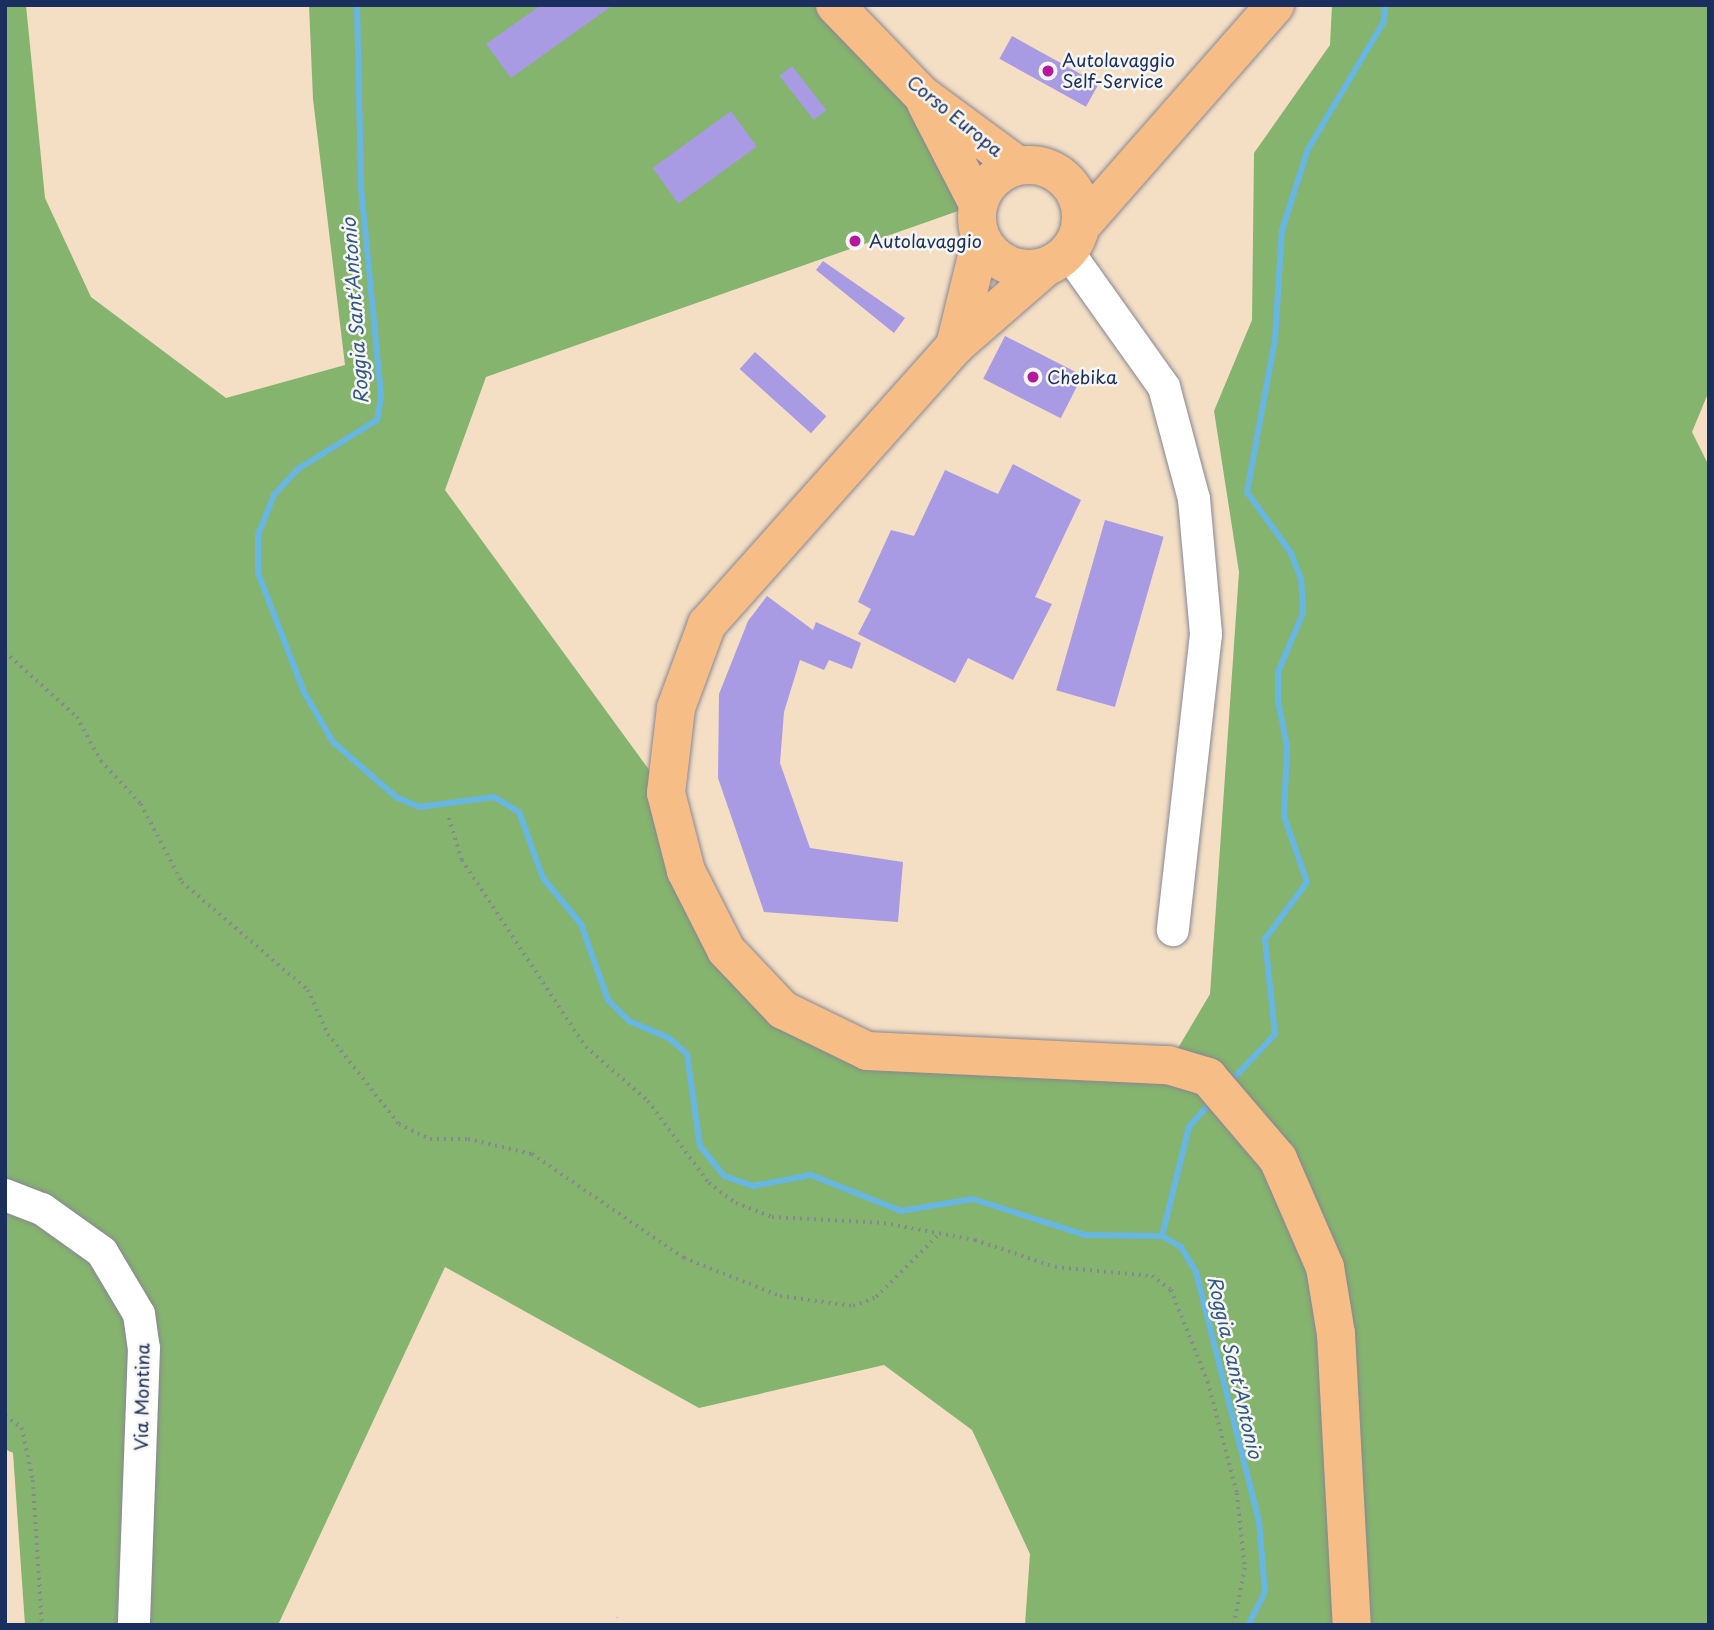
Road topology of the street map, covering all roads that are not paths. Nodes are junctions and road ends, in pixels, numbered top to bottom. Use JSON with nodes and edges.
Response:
{"nodes":[{"id":1,"x":835,"y":5,"type":"edge"},
{"id":2,"x":1275,"y":5,"type":"edge"},
{"id":3,"x":922,"y":94,"type":"junction"},
{"id":4,"x":1141,"y":153,"type":"junction"},
{"id":5,"x":1017,"y":165,"type":"junction"},
{"id":6,"x":1059,"y":173,"type":"junction"},
{"id":7,"x":979,"y":222,"type":"junction"},
{"id":8,"x":1065,"y":248,"type":"junction"},
{"id":9,"x":955,"y":346,"type":"junction"},
{"id":10,"x":1173,"y":930,"type":"dead end"},
{"id":11,"x":5,"y":1195,"type":"edge"},
{"id":12,"x":134,"y":1625,"type":"edge"},
{"id":13,"x":1352,"y":1625,"type":"edge"}],
"edges":[{"from":1,"to":3,"type":"main road","name":"Corso Europa"},
{"from":2,"to":4,"type":"main road"},
{"from":3,"to":5,"type":"main road","name":"Corso Europa"},
{"from":3,"to":7,"type":"main road"},
{"from":4,"to":6,"type":"main road"},
{"from":4,"to":8,"type":"main road"},
{"from":5,"to":6,"type":"main road"},
{"from":5,"to":7,"type":"main road"},
{"from":6,"to":8,"type":"main road"},
{"from":7,"to":8,"type":"main road"},
{"from":7,"to":9,"type":"main road"},
{"from":8,"to":9,"type":"main road"},
{"from":8,"to":10,"type":"street"},
{"from":9,"to":13,"type":"main road"},
{"from":11,"to":12,"type":"street","name":"Via Montina"}]}
